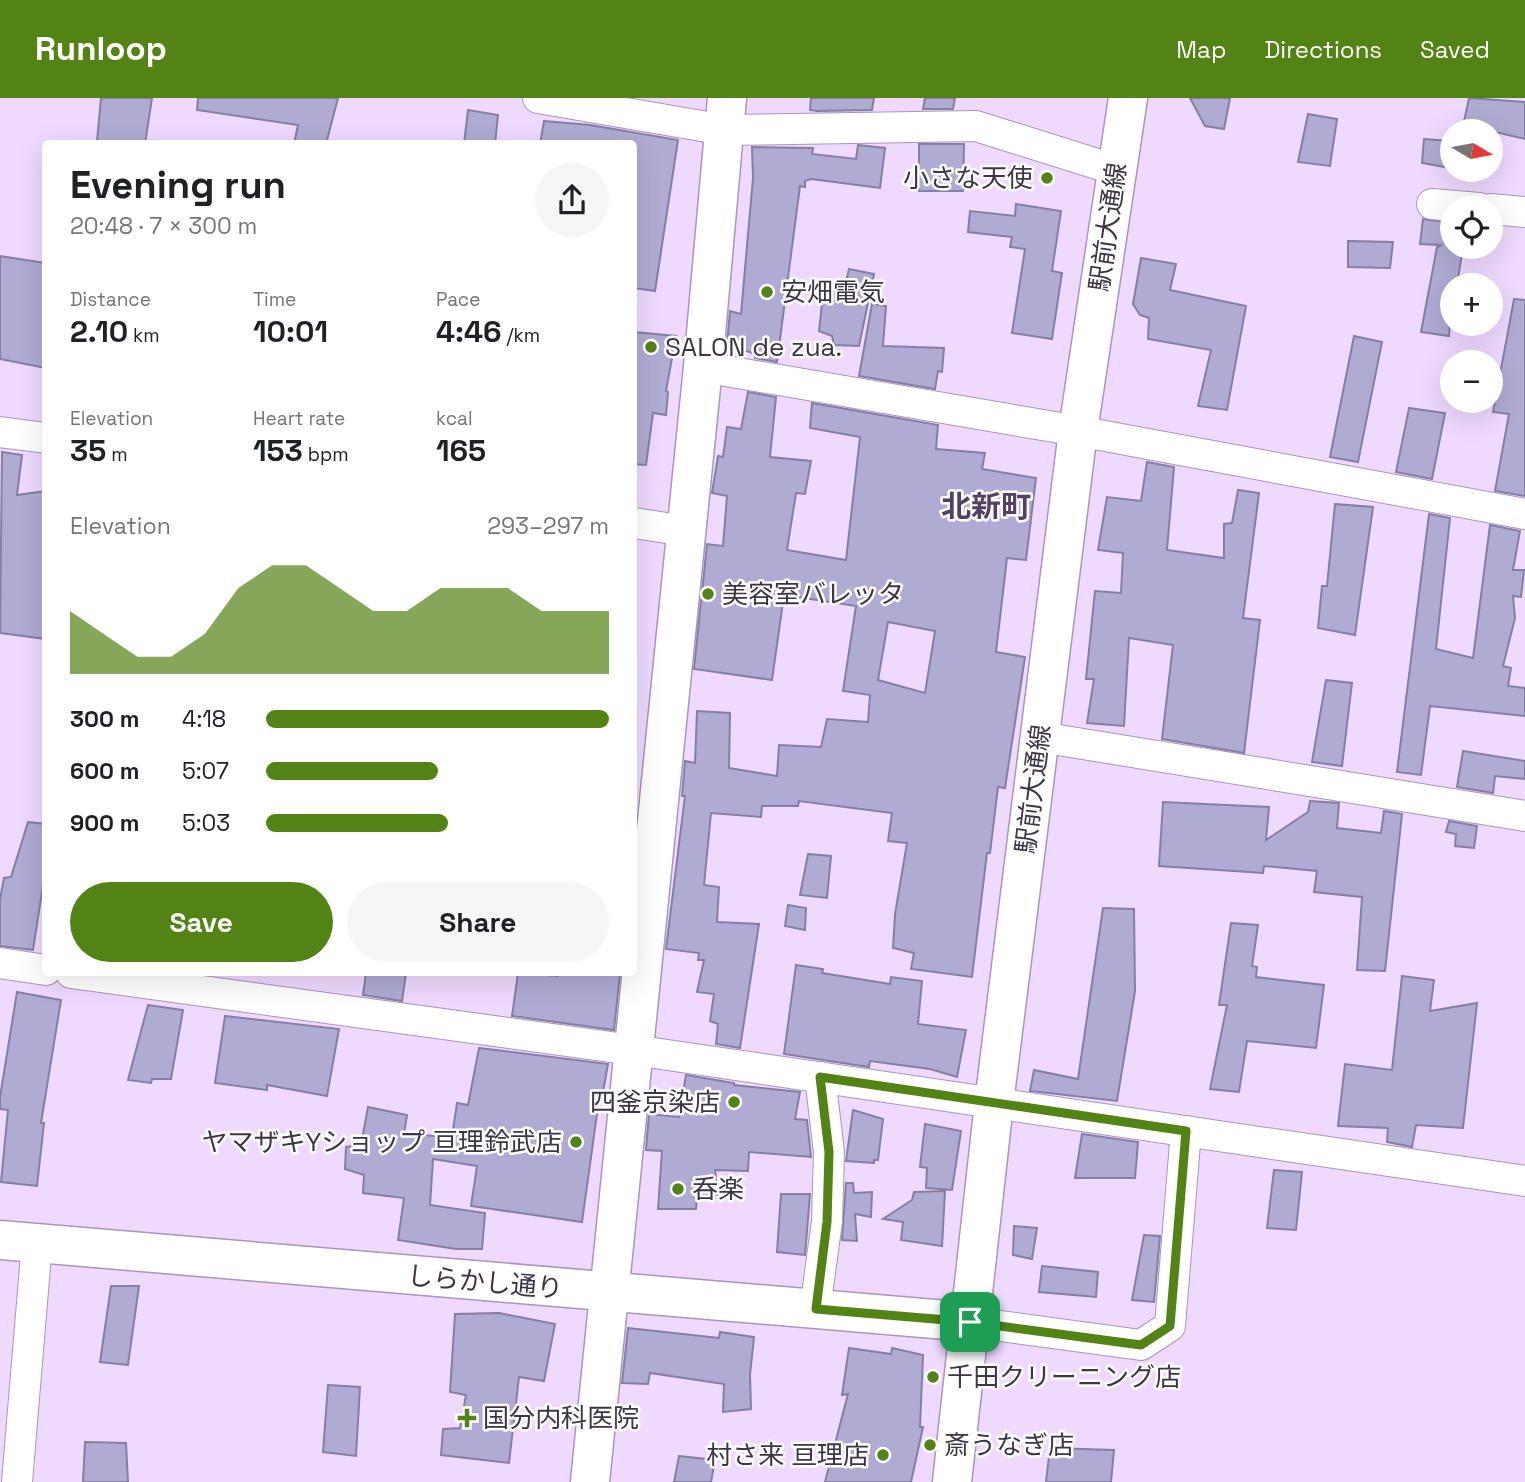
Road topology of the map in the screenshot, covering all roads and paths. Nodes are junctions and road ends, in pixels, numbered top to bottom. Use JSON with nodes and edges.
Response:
{"nodes":[{"id":1,"x":538,"y":98,"type":"edge"},
{"id":2,"x":1128,"y":98,"type":"edge"},
{"id":3,"x":726,"y":114,"type":"edge"},
{"id":4,"x":1116,"y":170,"type":"junction"},
{"id":5,"x":1432,"y":204,"type":"dead end"},
{"id":6,"x":1440,"y":205,"type":"edge"},
{"id":7,"x":1503,"y":210,"type":"edge"},
{"id":8,"x":1525,"y":212,"type":"edge"},
{"id":9,"x":704,"y":367,"type":"junction"},
{"id":10,"x":1078,"y":431,"type":"junction"},
{"id":11,"x":0,"y":432,"type":"edge"},
{"id":12,"x":42,"y":437,"type":"edge"},
{"id":13,"x":1525,"y":514,"type":"edge"},
{"id":14,"x":637,"y":523,"type":"edge"},
{"id":15,"x":686,"y":531,"type":"junction"},
{"id":16,"x":1040,"y":737,"type":"junction"},
{"id":17,"x":1525,"y":816,"type":"edge"},
{"id":18,"x":0,"y":963,"type":"edge"},
{"id":19,"x":42,"y":969,"type":"edge"},
{"id":20,"x":93,"y":976,"type":"edge"},
{"id":21,"x":634,"y":1050,"type":"junction"},
{"id":22,"x":820,"y":1077,"type":"junction"},
{"id":23,"x":994,"y":1103,"type":"junction"},
{"id":24,"x":1186,"y":1131,"type":"junction"},
{"id":25,"x":1525,"y":1181,"type":"edge"},
{"id":26,"x":18,"y":1241,"type":"edge"},
{"id":27,"x":609,"y":1293,"type":"junction"},
{"id":28,"x":816,"y":1309,"type":"junction"},
{"id":29,"x":970,"y":1322,"type":"junction"},
{"id":30,"x":11,"y":1416,"type":"edge"},
{"id":31,"x":17,"y":1482,"type":"edge"},
{"id":32,"x":590,"y":1482,"type":"edge"},
{"id":33,"x":952,"y":1482,"type":"edge"}],
"edges":[{"from":1,"to":3,"type":"street"},
{"from":2,"to":4,"type":"street","name":"駅前大通線"},
{"from":3,"to":4,"type":"street"},
{"from":3,"to":9,"type":"street"},
{"from":4,"to":10,"type":"street","name":"駅前大通線"},
{"from":5,"to":6,"type":"street"},
{"from":7,"to":8,"type":"street"},
{"from":9,"to":10,"type":"street"},
{"from":9,"to":15,"type":"street"},
{"from":10,"to":13,"type":"street"},
{"from":10,"to":16,"type":"street","name":"駅前大通線"},
{"from":11,"to":12,"type":"street"},
{"from":14,"to":15,"type":"street"},
{"from":15,"to":21,"type":"street"},
{"from":16,"to":17,"type":"street"},
{"from":16,"to":23,"type":"street","name":"駅前大通線"},
{"from":18,"to":19,"type":"street"},
{"from":20,"to":21,"type":"street"},
{"from":21,"to":22,"type":"street"},
{"from":21,"to":27,"type":"street"},
{"from":22,"to":23,"type":"street"},
{"from":22,"to":28,"type":"street"},
{"from":23,"to":24,"type":"street"},
{"from":23,"to":29,"type":"street","name":"駅前大通線"},
{"from":24,"to":25,"type":"street"},
{"from":24,"to":29,"type":"street"},
{"from":26,"to":27,"type":"street","name":"しらかし通り"},
{"from":26,"to":30,"type":"street"},
{"from":27,"to":28,"type":"street","name":"しらかし通り"},
{"from":27,"to":32,"type":"street"},
{"from":28,"to":29,"type":"street","name":"しらかし通り"},
{"from":29,"to":33,"type":"street","name":"駅前大通線"},
{"from":30,"to":31,"type":"street"}]}
